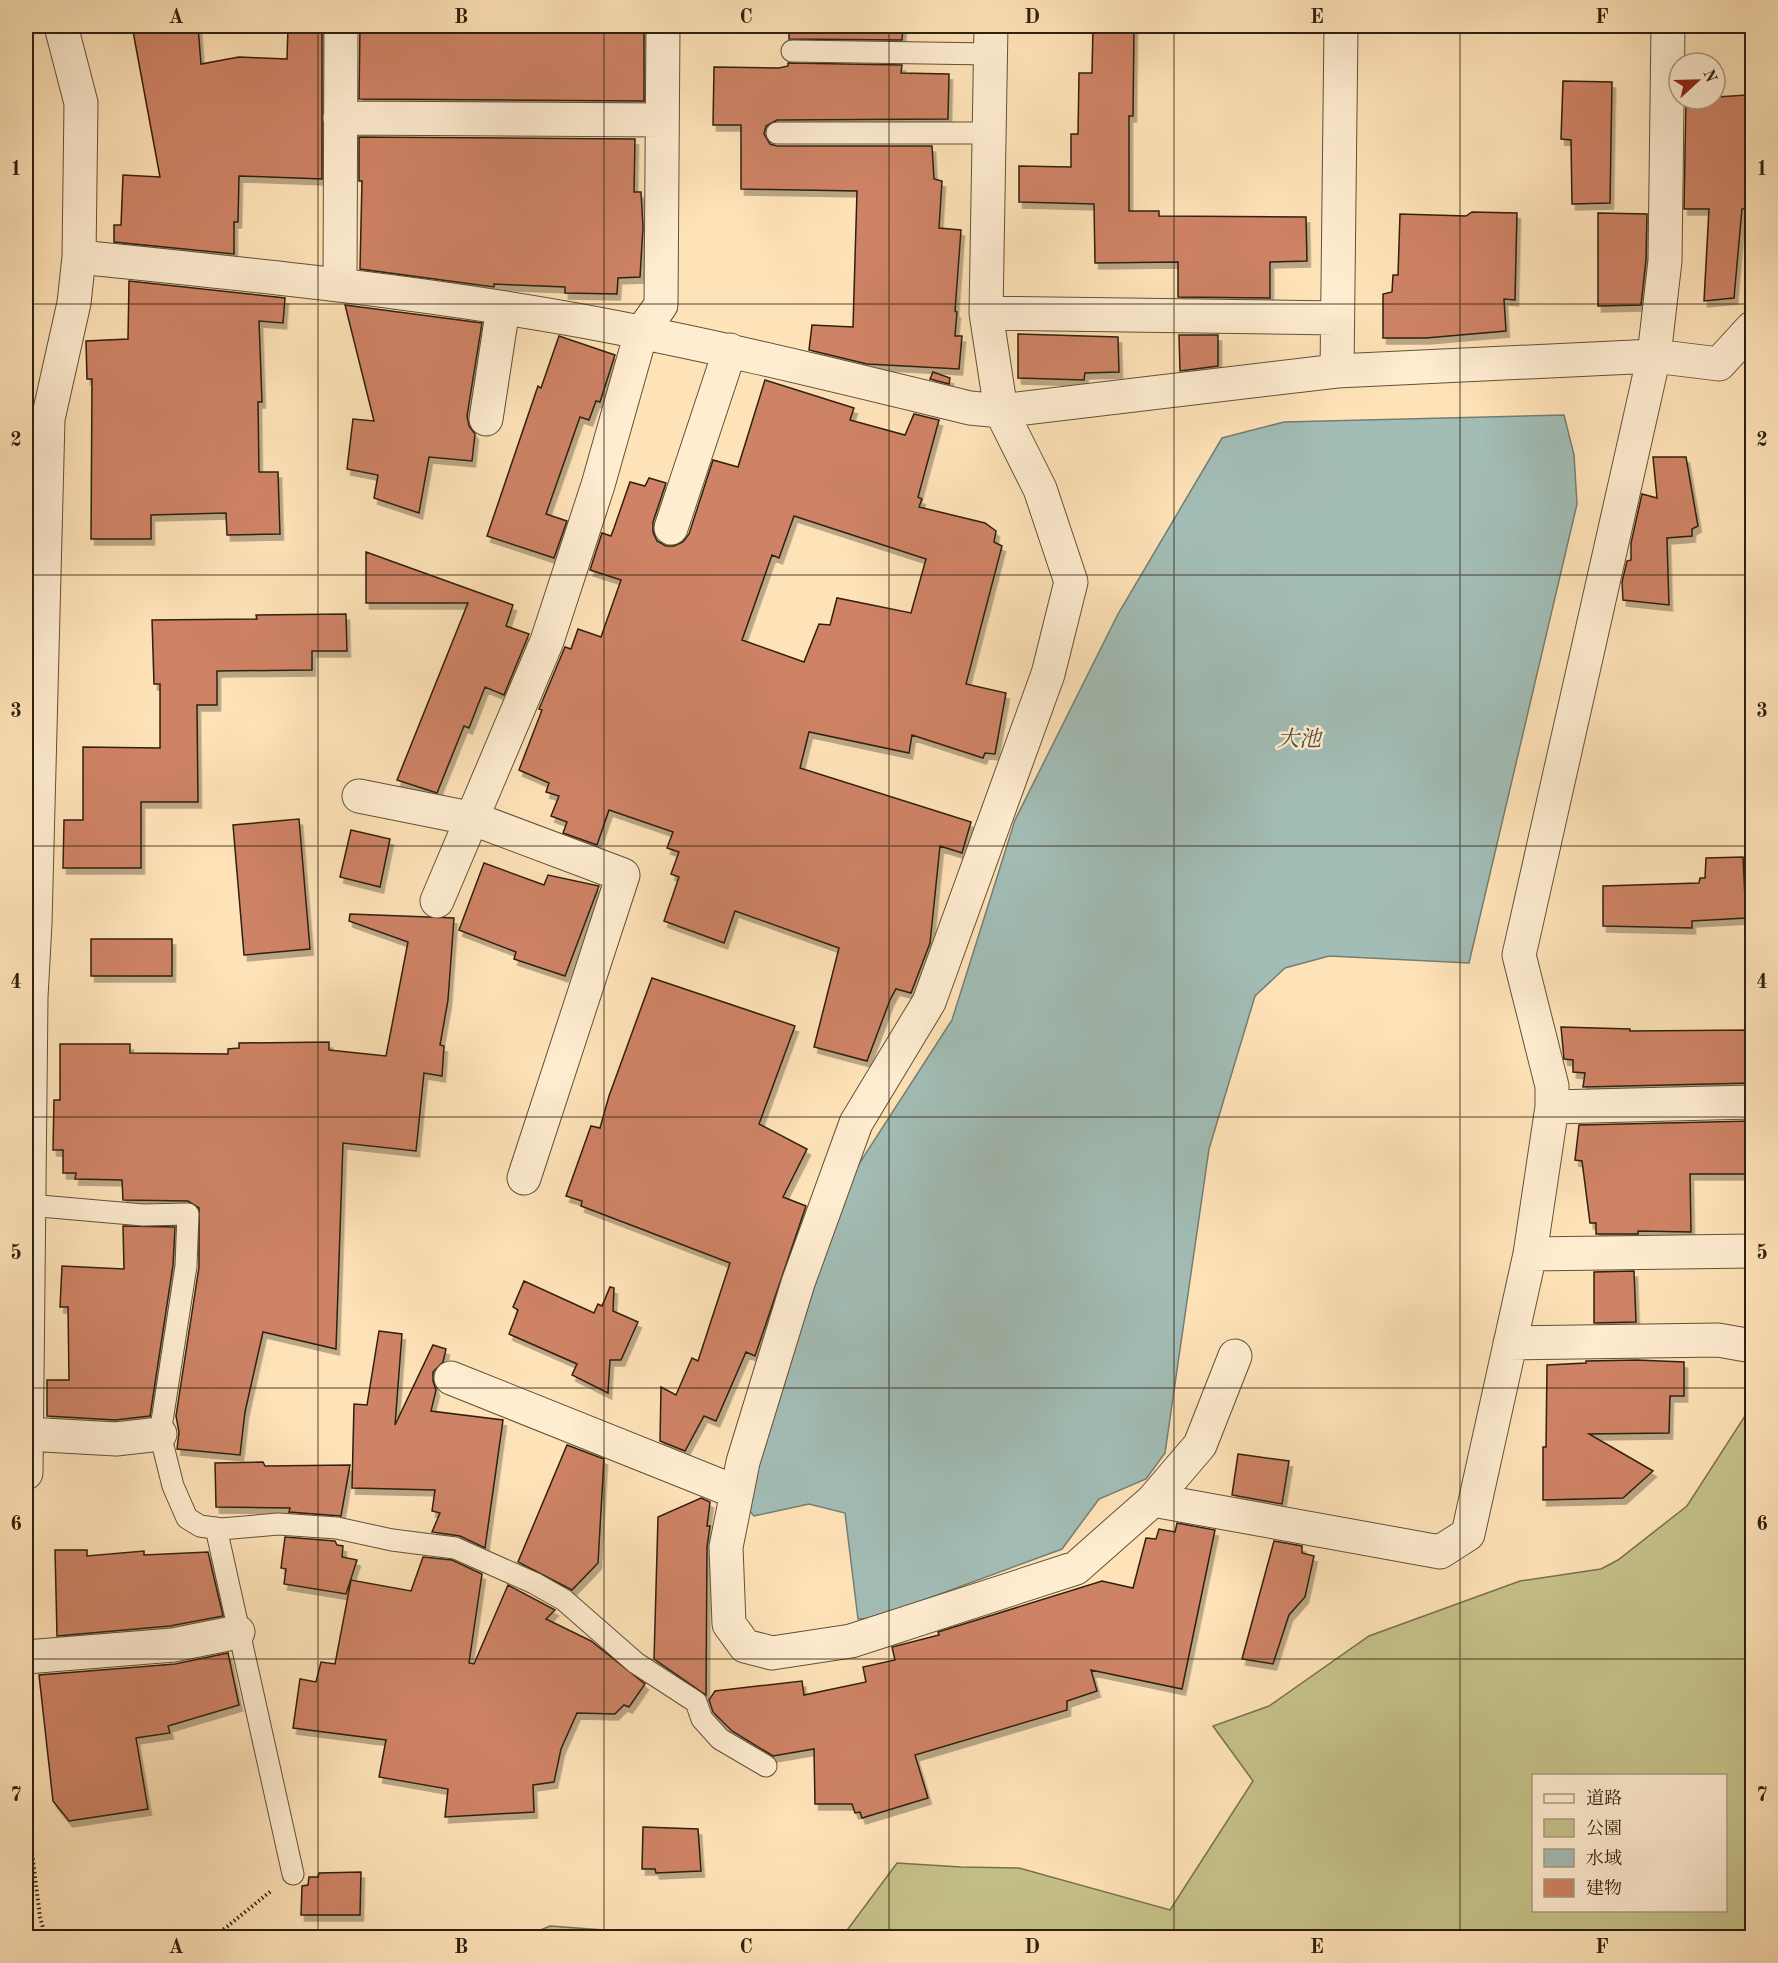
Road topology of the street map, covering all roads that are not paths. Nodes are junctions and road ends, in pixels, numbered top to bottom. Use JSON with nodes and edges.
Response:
{"nodes":[{"id":1,"x":61,"y":26,"type":"edge"},
{"id":2,"x":341,"y":26,"type":"edge"},
{"id":3,"x":663,"y":26,"type":"edge"},
{"id":4,"x":1341,"y":26,"type":"edge"},
{"id":5,"x":1668,"y":26,"type":"edge"},
{"id":6,"x":991,"y":40,"type":"edge"},
{"id":7,"x":792,"y":51,"type":"dead end"},
{"id":8,"x":340,"y":118,"type":"junction"},
{"id":9,"x":662,"y":120,"type":"junction"},
{"id":10,"x":777,"y":133,"type":"dead end"},
{"id":11,"x":989,"y":133,"type":"junction"},
{"id":12,"x":80,"y":257,"type":"junction"},
{"id":13,"x":340,"y":283,"type":"junction"},
{"id":14,"x":503,"y":308,"type":"junction"},
{"id":15,"x":986,"y":313,"type":"junction"},
{"id":16,"x":1336,"y":318,"type":"junction"},
{"id":17,"x":1752,"y":328,"type":"edge"},
{"id":18,"x":641,"y":333,"type":"junction"},
{"id":19,"x":730,"y":350,"type":"junction"},
{"id":20,"x":1654,"y":356,"type":"junction"},
{"id":21,"x":1337,"y":371,"type":"junction"},
{"id":22,"x":1001,"y":411,"type":"junction"},
{"id":23,"x":486,"y":419,"type":"dead end"},
{"id":24,"x":37,"y":421,"type":"edge"},
{"id":25,"x":671,"y":528,"type":"dead end"},
{"id":26,"x":359,"y":796,"type":"dead end"},
{"id":27,"x":474,"y":819,"type":"junction"},
{"id":28,"x":437,"y":901,"type":"dead end"},
{"id":29,"x":28,"y":997,"type":"edge"},
{"id":30,"x":1752,"y":1102,"type":"edge"},
{"id":31,"x":1552,"y":1107,"type":"junction"},
{"id":32,"x":524,"y":1178,"type":"dead end"},
{"id":33,"x":28,"y":1204,"type":"junction"},
{"id":34,"x":1752,"y":1251,"type":"edge"},
{"id":35,"x":1530,"y":1254,"type":"junction"},
{"id":36,"x":1510,"y":1343,"type":"junction"},
{"id":37,"x":1752,"y":1346,"type":"edge"},
{"id":38,"x":1235,"y":1356,"type":"dead end"},
{"id":39,"x":451,"y":1378,"type":"dead end"},
{"id":40,"x":26,"y":1434,"type":"edge"},
{"id":41,"x":160,"y":1434,"type":"junction"},
{"id":42,"x":26,"y":1473,"type":"edge"},
{"id":43,"x":736,"y":1492,"type":"junction"},
{"id":44,"x":1153,"y":1500,"type":"junction"},
{"id":45,"x":216,"y":1528,"type":"junction"},
{"id":46,"x":238,"y":1632,"type":"junction"},
{"id":47,"x":26,"y":1657,"type":"edge"},
{"id":48,"x":766,"y":1766,"type":"dead end"},
{"id":49,"x":293,"y":1874,"type":"road end"}],
"edges":[{"from":1,"to":12,"type":"street"},
{"from":2,"to":8,"type":"street"},
{"from":3,"to":9,"type":"street"},
{"from":4,"to":16,"type":"street"},
{"from":5,"to":20,"type":"street"},
{"from":6,"to":7,"type":"lane"},
{"from":6,"to":11,"type":"street"},
{"from":8,"to":9,"type":"street"},
{"from":8,"to":13,"type":"street"},
{"from":9,"to":18,"type":"street"},
{"from":10,"to":11,"type":"lane"},
{"from":11,"to":15,"type":"street"},
{"from":12,"to":13,"type":"street"},
{"from":12,"to":24,"type":"street"},
{"from":13,"to":14,"type":"street"},
{"from":14,"to":18,"type":"street"},
{"from":14,"to":23,"type":"street"},
{"from":15,"to":16,"type":"street"},
{"from":15,"to":22,"type":"street"},
{"from":16,"to":21,"type":"street"},
{"from":17,"to":20,"type":"street"},
{"from":18,"to":19,"type":"street"},
{"from":18,"to":27,"type":"street"},
{"from":19,"to":22,"type":"street"},
{"from":19,"to":25,"type":"street"},
{"from":20,"to":21,"type":"street"},
{"from":20,"to":31,"type":"street"},
{"from":21,"to":22,"type":"street"},
{"from":22,"to":43,"type":"street"},
{"from":24,"to":29,"type":"street"},
{"from":26,"to":27,"type":"street"},
{"from":27,"to":28,"type":"street"},
{"from":27,"to":32,"type":"street"},
{"from":29,"to":33,"type":"street"},
{"from":30,"to":31,"type":"street"},
{"from":31,"to":35,"type":"street"},
{"from":33,"to":40,"type":"street"},
{"from":33,"to":41,"type":"lane"},
{"from":34,"to":35,"type":"street"},
{"from":35,"to":36,"type":"street"},
{"from":36,"to":37,"type":"street"},
{"from":36,"to":44,"type":"street"},
{"from":38,"to":44,"type":"street"},
{"from":39,"to":43,"type":"street"},
{"from":40,"to":41,"type":"street"},
{"from":40,"to":42,"type":"street"},
{"from":41,"to":45,"type":"lane"},
{"from":43,"to":44,"type":"street"},
{"from":45,"to":46,"type":"lane"},
{"from":45,"to":48,"type":"lane"},
{"from":46,"to":47,"type":"street"},
{"from":46,"to":49,"type":"lane"}]}
